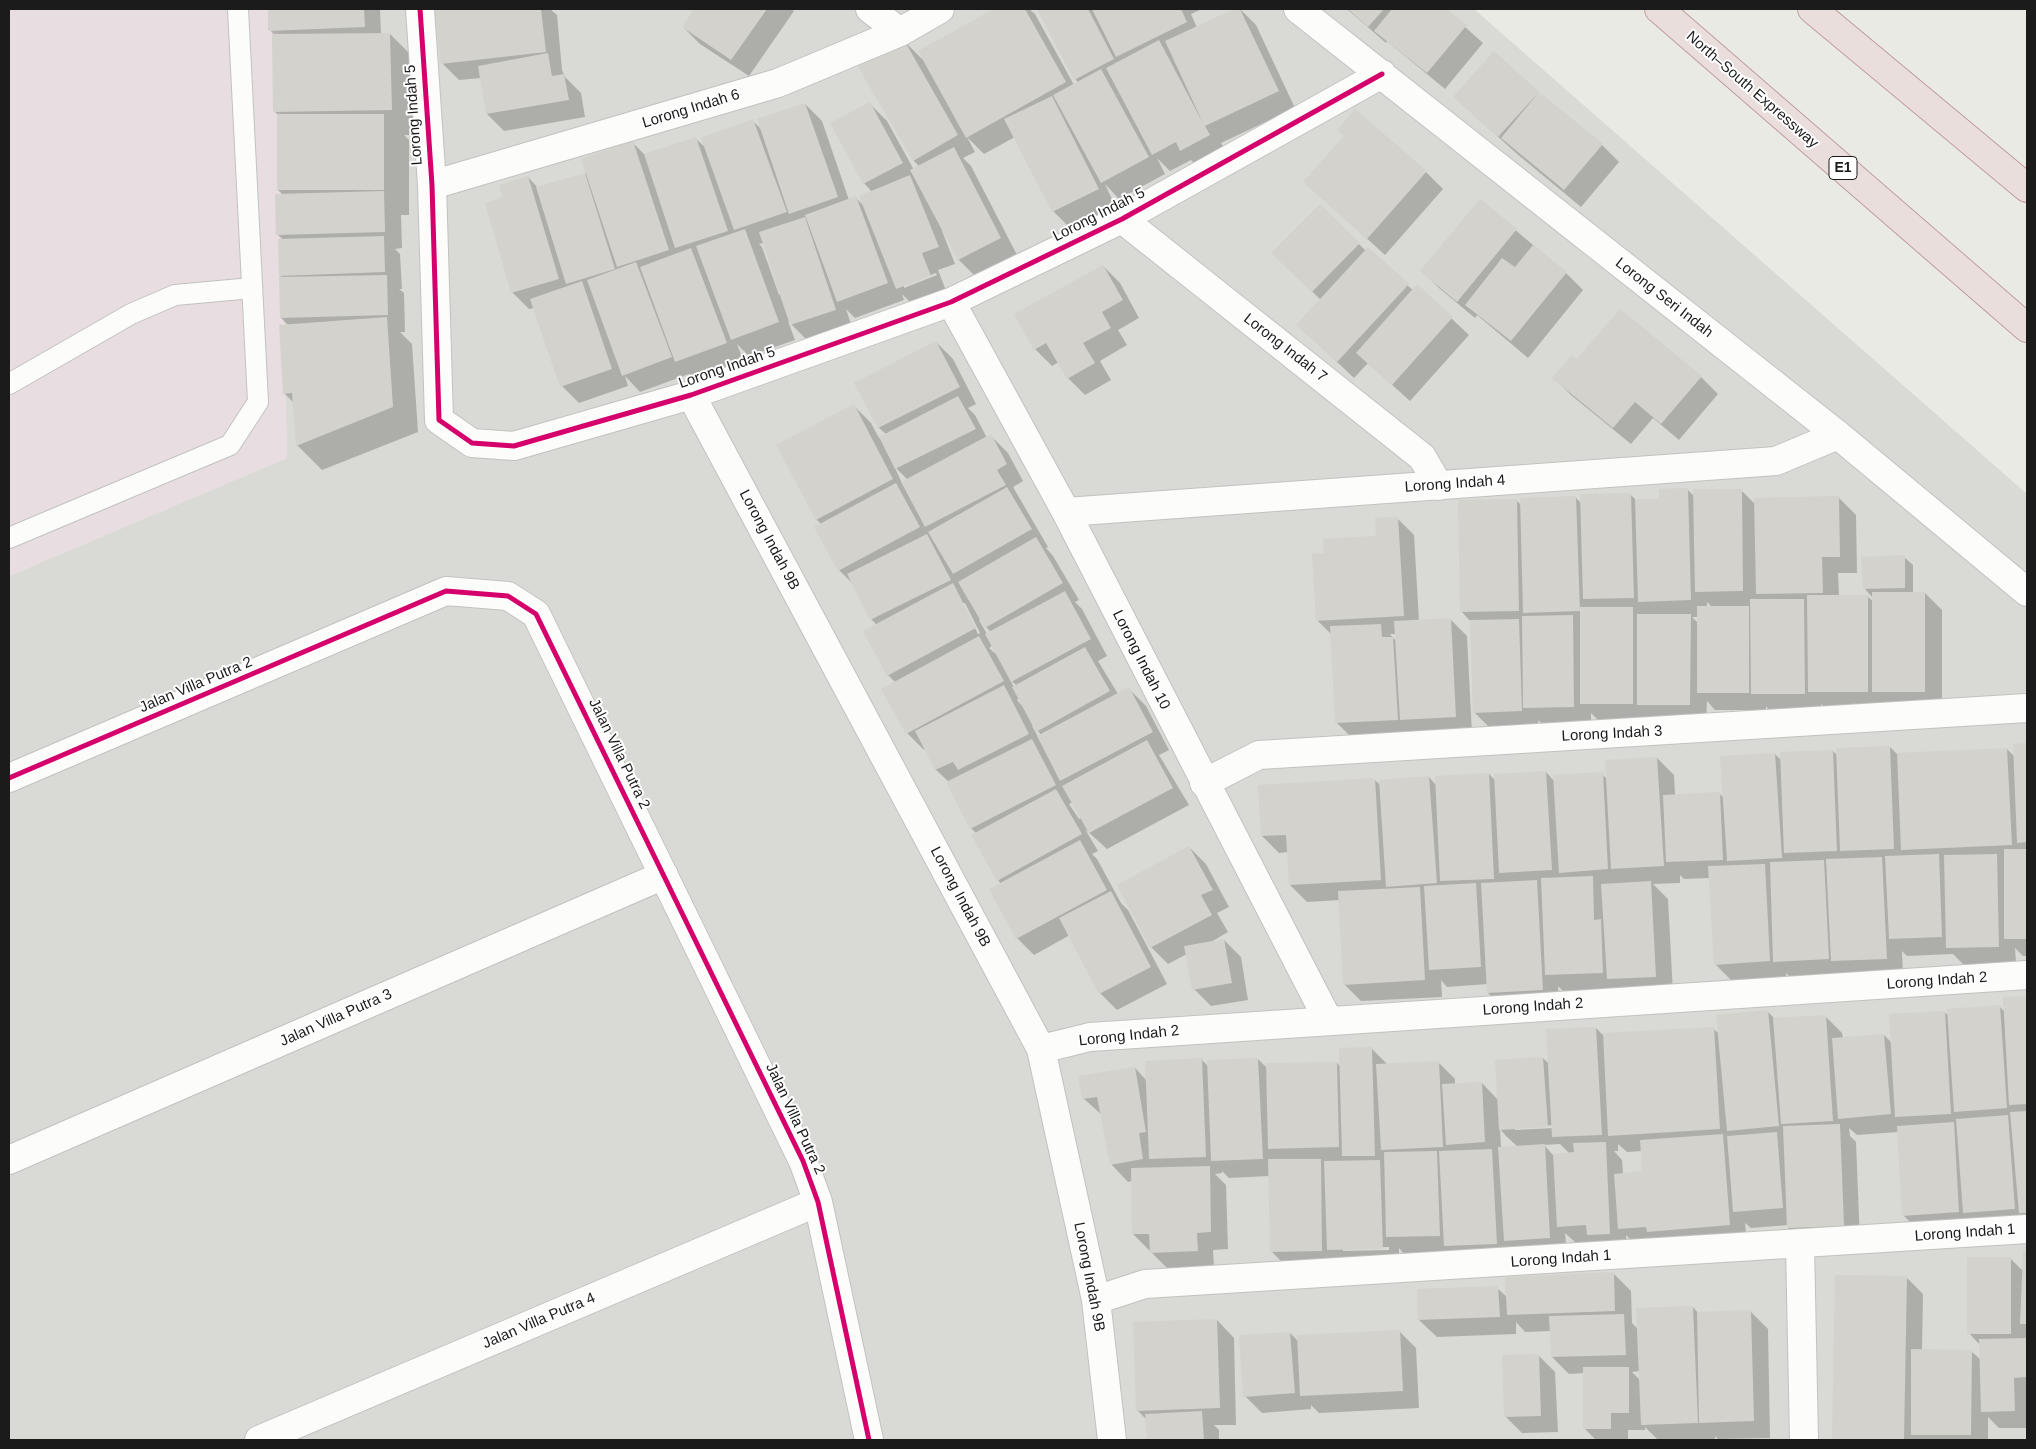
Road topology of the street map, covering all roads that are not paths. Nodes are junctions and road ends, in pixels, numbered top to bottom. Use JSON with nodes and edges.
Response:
{"nodes":[{"id":1,"x":238,"y":9,"type":"edge"},
{"id":2,"x":420,"y":9,"type":"edge"},
{"id":3,"x":870,"y":9,"type":"edge"},
{"id":4,"x":940,"y":9,"type":"edge"},
{"id":5,"x":1298,"y":9,"type":"edge"},
{"id":6,"x":1659,"y":9,"type":"edge"},
{"id":7,"x":1812,"y":9,"type":"edge"},
{"id":8,"x":900,"y":32,"type":"junction"},
{"id":9,"x":1382,"y":74,"type":"junction"},
{"id":10,"x":432,"y":185,"type":"junction"},
{"id":11,"x":2027,"y":188,"type":"edge"},
{"id":12,"x":1122,"y":219,"type":"junction"},
{"id":13,"x":252,"y":288,"type":"junction"},
{"id":14,"x":951,"y":302,"type":"junction"},
{"id":15,"x":2027,"y":328,"type":"edge"},
{"id":16,"x":9,"y":384,"type":"edge"},
{"id":17,"x":691,"y":395,"type":"junction"},
{"id":18,"x":1838,"y":435,"type":"junction"},
{"id":19,"x":1439,"y":486,"type":"junction"},
{"id":20,"x":1066,"y":512,"type":"junction"},
{"id":21,"x":9,"y":538,"type":"edge"},
{"id":22,"x":2027,"y":592,"type":"edge"},
{"id":23,"x":2027,"y":708,"type":"edge"},
{"id":24,"x":9,"y":778,"type":"edge"},
{"id":25,"x":1204,"y":783,"type":"junction"},
{"id":26,"x":664,"y":875,"type":"junction"},
{"id":27,"x":2027,"y":975,"type":"edge"},
{"id":28,"x":1328,"y":1020,"type":"junction"},
{"id":29,"x":1041,"y":1049,"type":"junction"},
{"id":30,"x":9,"y":1160,"type":"edge"},
{"id":31,"x":818,"y":1202,"type":"junction"},
{"id":32,"x":2027,"y":1230,"type":"edge"},
{"id":33,"x":1800,"y":1244,"type":"junction"},
{"id":34,"x":1096,"y":1300,"type":"junction"},
{"id":35,"x":259,"y":1440,"type":"edge"},
{"id":36,"x":869,"y":1440,"type":"edge"},
{"id":37,"x":1112,"y":1440,"type":"edge"},
{"id":38,"x":1804,"y":1440,"type":"edge"}],
"edges":[{"from":1,"to":13,"type":"lane"},
{"from":2,"to":10,"type":"street","name":"Lorong Indah 5"},
{"from":3,"to":8,"type":"street"},
{"from":4,"to":8,"type":"street","name":"Lorong Indah 6"},
{"from":5,"to":9,"type":"street","name":"Lorong Seri Indah"},
{"from":6,"to":15,"type":"highway","name":"North–South Expressway","number":"E1"},
{"from":7,"to":11,"type":"highway"},
{"from":8,"to":10,"type":"street","name":"Lorong Indah 6"},
{"from":9,"to":12,"type":"street","name":"Lorong Indah 5"},
{"from":9,"to":18,"type":"street","name":"Lorong Seri Indah"},
{"from":10,"to":17,"type":"street","name":"Lorong Indah 5"},
{"from":12,"to":14,"type":"street","name":"Lorong Indah 5"},
{"from":12,"to":19,"type":"street","name":"Lorong Indah 7"},
{"from":13,"to":16,"type":"lane"},
{"from":13,"to":21,"type":"lane"},
{"from":14,"to":17,"type":"street","name":"Lorong Indah 5"},
{"from":14,"to":20,"type":"street","name":"Lorong Indah 10"},
{"from":17,"to":29,"type":"street","name":"Lorong Indah 9B"},
{"from":18,"to":19,"type":"street","name":"Lorong Indah 4"},
{"from":18,"to":22,"type":"street","name":"Lorong Seri Indah"},
{"from":19,"to":20,"type":"street","name":"Lorong Indah 4"},
{"from":20,"to":25,"type":"street","name":"Lorong Indah 10"},
{"from":23,"to":25,"type":"street","name":"Lorong Indah 3"},
{"from":24,"to":26,"type":"street","name":"Jalan Villa Putra 2"},
{"from":25,"to":28,"type":"street","name":"Lorong Indah 10"},
{"from":26,"to":30,"type":"street","name":"Jalan Villa Putra 3"},
{"from":26,"to":31,"type":"street","name":"Jalan Villa Putra 2"},
{"from":27,"to":28,"type":"street","name":"Lorong Indah 2"},
{"from":28,"to":29,"type":"street","name":"Lorong Indah 2"},
{"from":29,"to":34,"type":"street","name":"Lorong Indah 9B"},
{"from":31,"to":35,"type":"street","name":"Jalan Villa Putra 4"},
{"from":31,"to":36,"type":"street","name":"Jalan Villa Putra 2"},
{"from":32,"to":33,"type":"street","name":"Lorong Indah 1"},
{"from":33,"to":34,"type":"street","name":"Lorong Indah 1"},
{"from":33,"to":38,"type":"street"},
{"from":34,"to":37,"type":"street","name":"Lorong Indah 9B"}]}
